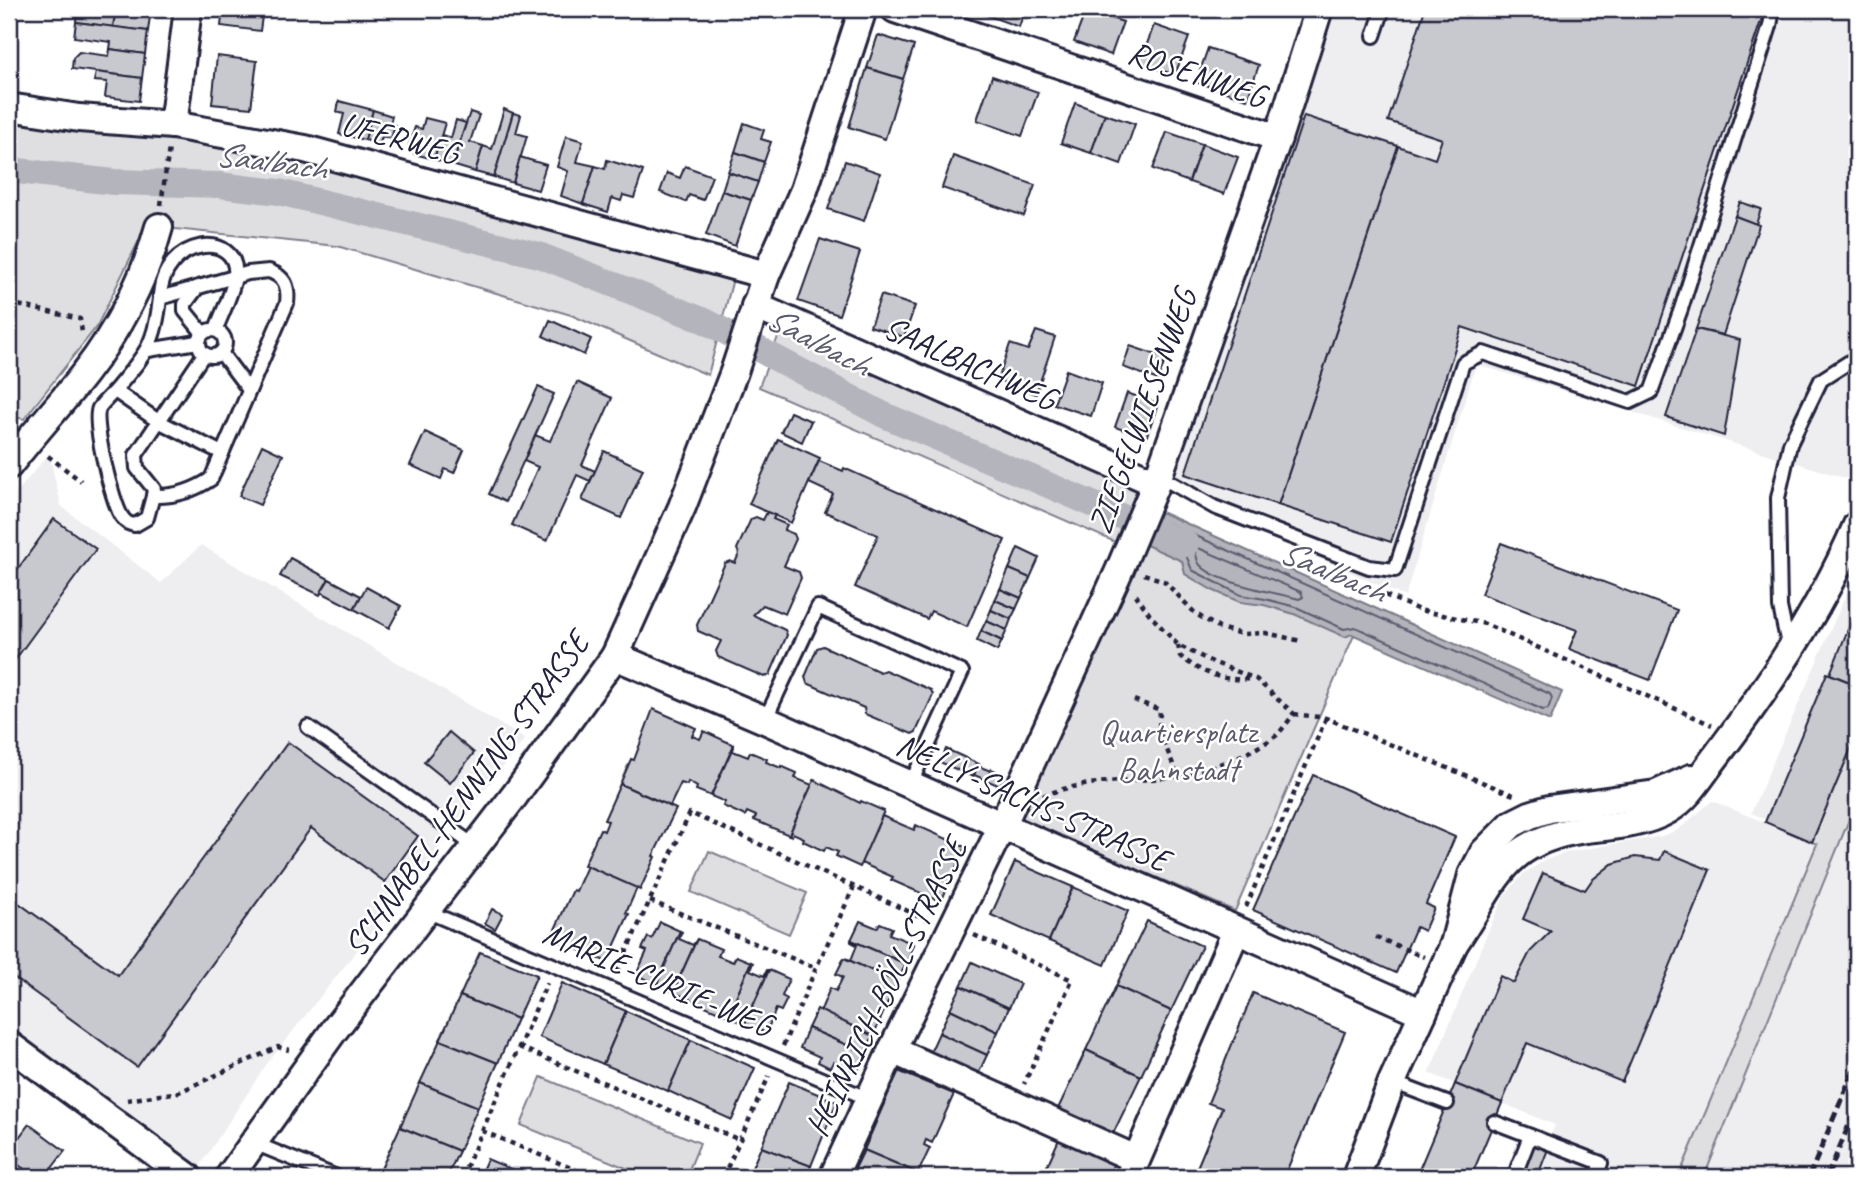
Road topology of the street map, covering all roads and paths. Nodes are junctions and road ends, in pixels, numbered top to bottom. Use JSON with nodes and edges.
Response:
{"nodes":[{"id":1,"x":10,"y":9,"type":"edge"},
{"id":2,"x":188,"y":9,"type":"edge"},
{"id":3,"x":863,"y":9,"type":"edge"},
{"id":4,"x":895,"y":9,"type":"edge"},
{"id":5,"x":1319,"y":9,"type":"edge"},
{"id":6,"x":1383,"y":9,"type":"edge"},
{"id":7,"x":1773,"y":9,"type":"edge"},
{"id":8,"x":9,"y":15,"type":"edge"},
{"id":9,"x":1374,"y":36,"type":"dead end"},
{"id":10,"x":9,"y":107,"type":"edge"},
{"id":11,"x":173,"y":125,"type":"junction"},
{"id":12,"x":1278,"y":138,"type":"junction"},
{"id":13,"x":166,"y":161,"type":"dead end"},
{"id":14,"x":162,"y":199,"type":"dead end"},
{"id":15,"x":159,"y":227,"type":"dead end"},
{"id":16,"x":766,"y":275,"type":"junction"},
{"id":17,"x":235,"y":278,"type":"junction"},
{"id":18,"x":198,"y":288,"type":"junction"},
{"id":19,"x":160,"y":298,"type":"junction"},
{"id":20,"x":9,"y":303,"type":"edge"},
{"id":21,"x":752,"y":315,"type":"junction"},
{"id":22,"x":216,"y":330,"type":"junction"},
{"id":23,"x":82,"y":332,"type":"dead end"},
{"id":24,"x":201,"y":343,"type":"junction"},
{"id":25,"x":148,"y":349,"type":"junction"},
{"id":26,"x":222,"y":354,"type":"junction"},
{"id":27,"x":1857,"y":357,"type":"edge"},
{"id":28,"x":249,"y":390,"type":"junction"},
{"id":29,"x":115,"y":391,"type":"junction"},
{"id":30,"x":158,"y":421,"type":"junction"},
{"id":31,"x":18,"y":439,"type":"edge"},
{"id":32,"x":222,"y":453,"type":"junction"},
{"id":33,"x":9,"y":465,"type":"edge"},
{"id":34,"x":81,"y":481,"type":"dead end"},
{"id":35,"x":1156,"y":483,"type":"junction"},
{"id":36,"x":153,"y":496,"type":"junction"},
{"id":37,"x":1857,"y":525,"type":"edge"},
{"id":38,"x":1124,"y":559,"type":"junction"},
{"id":39,"x":1355,"y":582,"type":"dead end"},
{"id":40,"x":1301,"y":640,"type":"dead end"},
{"id":41,"x":1178,"y":645,"type":"junction"},
{"id":42,"x":1790,"y":651,"type":"junction"},
{"id":43,"x":615,"y":656,"type":"junction"},
{"id":44,"x":1256,"y":679,"type":"junction"},
{"id":45,"x":1134,"y":700,"type":"dead end"},
{"id":46,"x":1294,"y":714,"type":"junction"},
{"id":47,"x":1326,"y":718,"type":"junction"},
{"id":48,"x":765,"y":720,"type":"junction"},
{"id":49,"x":308,"y":727,"type":"dead end"},
{"id":50,"x":1733,"y":734,"type":"junction"},
{"id":51,"x":1705,"y":771,"type":"junction"},
{"id":52,"x":1178,"y":776,"type":"junction"},
{"id":53,"x":910,"y":785,"type":"junction"},
{"id":54,"x":1549,"y":809,"type":"junction"},
{"id":55,"x":1006,"y":818,"type":"junction"},
{"id":56,"x":476,"y":847,"type":"junction"},
{"id":57,"x":854,"y":887,"type":"junction"},
{"id":58,"x":650,"y":901,"type":"junction"},
{"id":59,"x":426,"y":911,"type":"junction"},
{"id":60,"x":953,"y":928,"type":"junction"},
{"id":61,"x":1236,"y":931,"type":"junction"},
{"id":62,"x":1376,"y":937,"type":"dead end"},
{"id":63,"x":1449,"y":955,"type":"junction"},
{"id":64,"x":555,"y":965,"type":"junction"},
{"id":65,"x":816,"y":968,"type":"junction"},
{"id":66,"x":610,"y":988,"type":"junction"},
{"id":67,"x":1423,"y":1013,"type":"junction"},
{"id":68,"x":9,"y":1045,"type":"edge"},
{"id":69,"x":519,"y":1047,"type":"junction"},
{"id":70,"x":892,"y":1050,"type":"junction"},
{"id":71,"x":314,"y":1058,"type":"junction"},
{"id":72,"x":777,"y":1060,"type":"junction"},
{"id":73,"x":1392,"y":1082,"type":"junction"},
{"id":74,"x":869,"y":1099,"type":"junction"},
{"id":75,"x":1447,"y":1103,"type":"dead end"},
{"id":76,"x":1014,"y":1105,"type":"junction"},
{"id":77,"x":92,"y":1106,"type":"junction"},
{"id":78,"x":1494,"y":1122,"type":"dead end"},
{"id":79,"x":482,"y":1131,"type":"junction"},
{"id":80,"x":1530,"y":1136,"type":"junction"},
{"id":81,"x":740,"y":1140,"type":"junction"},
{"id":82,"x":254,"y":1143,"type":"junction"},
{"id":83,"x":1133,"y":1168,"type":"edge"},
{"id":84,"x":188,"y":1177,"type":"edge"},
{"id":85,"x":229,"y":1177,"type":"edge"},
{"id":86,"x":337,"y":1177,"type":"edge"},
{"id":87,"x":462,"y":1177,"type":"edge"},
{"id":88,"x":593,"y":1177,"type":"edge"},
{"id":89,"x":723,"y":1177,"type":"edge"},
{"id":90,"x":833,"y":1177,"type":"edge"},
{"id":91,"x":1356,"y":1177,"type":"edge"},
{"id":92,"x":1514,"y":1177,"type":"edge"},
{"id":93,"x":1596,"y":1177,"type":"edge"}],
"edges":[{"from":1,"to":8,"type":"path"},
{"from":2,"to":11,"type":"street"},
{"from":3,"to":16,"type":"street","name":"SCHNABEL-HENNING-STRASSE"},
{"from":4,"to":12,"type":"street","name":"ROSENWEG"},
{"from":5,"to":12,"type":"street","name":"ZIEGELWIESENWEG"},
{"from":6,"to":9,"type":"lane"},
{"from":7,"to":35,"type":"lane"},
{"from":10,"to":11,"type":"street","name":"UFERWEG"},
{"from":11,"to":16,"type":"street","name":"UFERWEG"},
{"from":12,"to":35,"type":"street","name":"ZIEGELWIESENWEG"},
{"from":13,"to":14,"type":"path"},
{"from":15,"to":31,"type":"street"},
{"from":16,"to":21,"type":"street","name":"SCHNABEL-HENNING-STRASSE"},
{"from":17,"to":18,"type":"lane"},
{"from":17,"to":19,"type":"lane"},
{"from":17,"to":22,"type":"lane"},
{"from":17,"to":28,"type":"lane"},
{"from":18,"to":19,"type":"lane"},
{"from":18,"to":24,"type":"lane"},
{"from":19,"to":25,"type":"lane"},
{"from":20,"to":23,"type":"path"},
{"from":21,"to":35,"type":"street","name":"SAALBACHWEG"},
{"from":21,"to":43,"type":"street","name":"SCHNABEL-HENNING-STRASSE"},
{"from":22,"to":24,"type":"lane"},
{"from":22,"to":26,"type":"lane"},
{"from":24,"to":25,"type":"lane"},
{"from":24,"to":26,"type":"lane"},
{"from":24,"to":30,"type":"lane"},
{"from":25,"to":29,"type":"lane"},
{"from":26,"to":28,"type":"lane"},
{"from":27,"to":42,"type":"lane"},
{"from":28,"to":32,"type":"lane"},
{"from":29,"to":30,"type":"lane"},
{"from":29,"to":36,"type":"lane"},
{"from":30,"to":32,"type":"lane"},
{"from":30,"to":36,"type":"lane"},
{"from":31,"to":33,"type":"street"},
{"from":31,"to":34,"type":"path"},
{"from":32,"to":36,"type":"lane"},
{"from":35,"to":38,"type":"street","name":"ZIEGELWIESENWEG"},
{"from":37,"to":42,"type":"street"},
{"from":38,"to":40,"type":"path"},
{"from":38,"to":41,"type":"path"},
{"from":38,"to":55,"type":"street","name":"ZIEGELWIESENWEG"},
{"from":39,"to":50,"type":"path"},
{"from":41,"to":44,"type":"path"},
{"from":41,"to":44,"type":"path"},
{"from":42,"to":50,"type":"street"},
{"from":43,"to":48,"type":"street","name":"NELLY-SACHS-STRASSE"},
{"from":43,"to":56,"type":"street","name":"SCHNABEL-HENNING-STRASSE"},
{"from":44,"to":46,"type":"path"},
{"from":45,"to":52,"type":"path"},
{"from":46,"to":47,"type":"path"},
{"from":46,"to":52,"type":"path"},
{"from":47,"to":54,"type":"path"},
{"from":47,"to":61,"type":"path"},
{"from":48,"to":53,"type":"street","name":"NELLY-SACHS-STRASSE"},
{"from":48,"to":53,"type":"lane"},
{"from":49,"to":56,"type":"lane"},
{"from":50,"to":51,"type":"street"},
{"from":51,"to":54,"type":"street"},
{"from":51,"to":63,"type":"street"},
{"from":52,"to":55,"type":"path"},
{"from":53,"to":55,"type":"street","name":"NELLY-SACHS-STRASSE"},
{"from":54,"to":63,"type":"street"},
{"from":55,"to":60,"type":"street","name":"HEINRICH-BÖLL-STRASSE"},
{"from":55,"to":61,"type":"street","name":"NELLY-SACHS-STRASSE"},
{"from":56,"to":59,"type":"street","name":"SCHNABEL-HENNING-STRASSE"},
{"from":57,"to":58,"type":"path"},
{"from":57,"to":60,"type":"path"},
{"from":57,"to":65,"type":"path"},
{"from":58,"to":65,"type":"path"},
{"from":58,"to":66,"type":"path"},
{"from":59,"to":64,"type":"lane","name":"MARIE-CURIE-WEG"},
{"from":59,"to":71,"type":"street","name":"SCHNABEL-HENNING-STRASSE"},
{"from":60,"to":70,"type":"street","name":"HEINRICH-BÖLL-STRASSE"},
{"from":60,"to":76,"type":"path"},
{"from":61,"to":67,"type":"street","name":"NELLY-SACHS-STRASSE"},
{"from":61,"to":83,"type":"street"},
{"from":62,"to":63,"type":"path"},
{"from":63,"to":67,"type":"street"},
{"from":64,"to":66,"type":"lane","name":"MARIE-CURIE-WEG"},
{"from":64,"to":69,"type":"path"},
{"from":65,"to":72,"type":"path"},
{"from":66,"to":72,"type":"lane","name":"MARIE-CURIE-WEG"},
{"from":67,"to":73,"type":"street"},
{"from":68,"to":77,"type":"street"},
{"from":69,"to":79,"type":"path"},
{"from":69,"to":81,"type":"path"},
{"from":70,"to":74,"type":"street","name":"HEINRICH-BÖLL-STRASSE"},
{"from":70,"to":76,"type":"street"},
{"from":71,"to":77,"type":"path"},
{"from":71,"to":82,"type":"street","name":"SCHNABEL-HENNING-STRASSE"},
{"from":72,"to":74,"type":"lane","name":"MARIE-CURIE-WEG"},
{"from":72,"to":81,"type":"path"},
{"from":73,"to":75,"type":"lane"},
{"from":73,"to":91,"type":"street"},
{"from":74,"to":90,"type":"street","name":"HEINRICH-BÖLL-STRASSE"},
{"from":76,"to":83,"type":"street"},
{"from":77,"to":84,"type":"street"},
{"from":78,"to":80,"type":"lane"},
{"from":79,"to":87,"type":"path"},
{"from":79,"to":88,"type":"path"},
{"from":80,"to":92,"type":"lane"},
{"from":80,"to":93,"type":"lane"},
{"from":81,"to":89,"type":"path"},
{"from":82,"to":85,"type":"street","name":"SCHNABEL-HENNING-STRASSE"},
{"from":82,"to":86,"type":"lane"}]}
